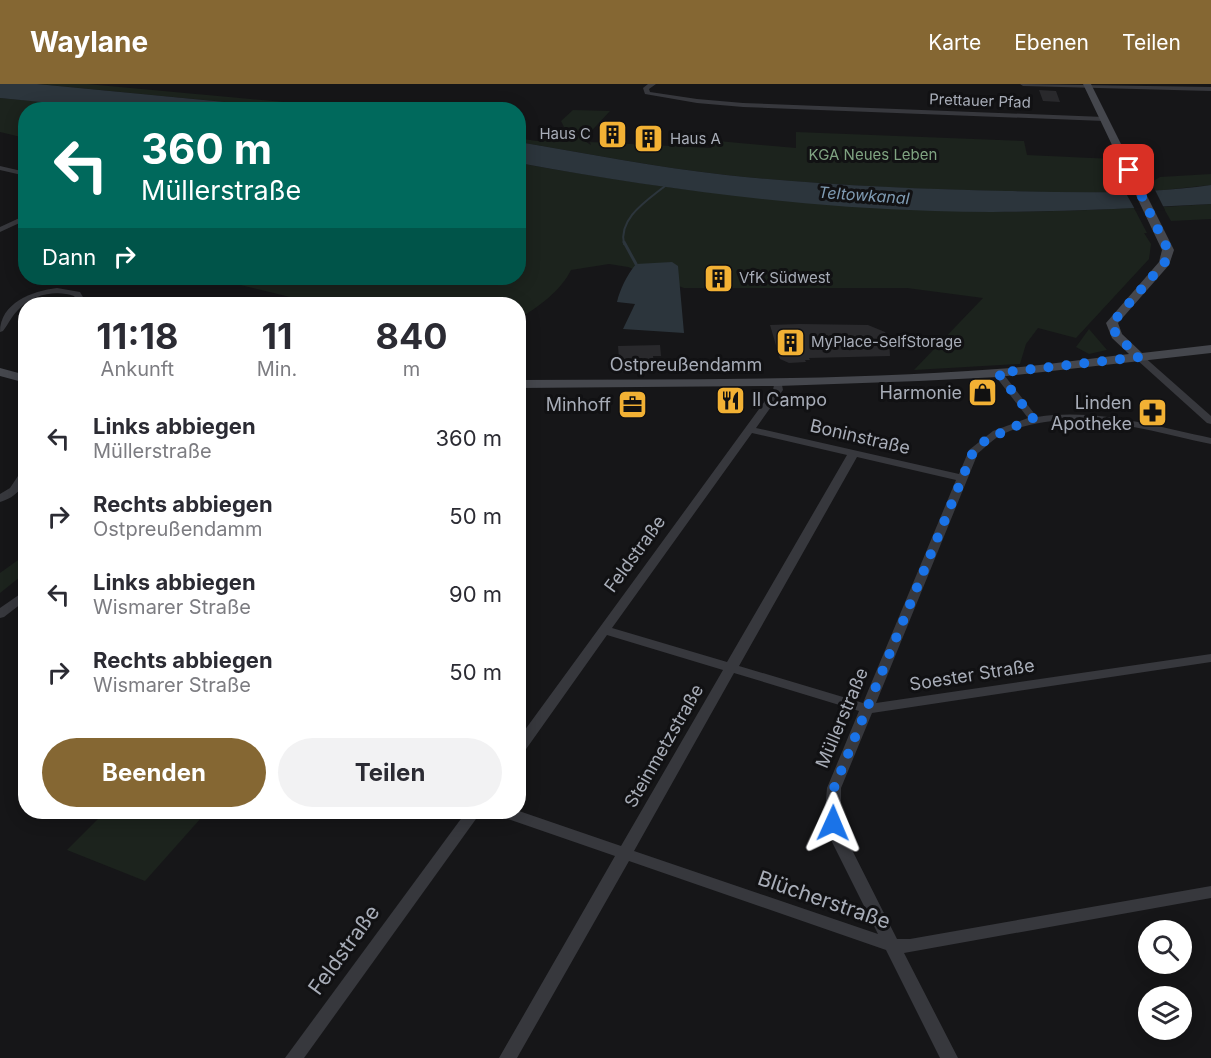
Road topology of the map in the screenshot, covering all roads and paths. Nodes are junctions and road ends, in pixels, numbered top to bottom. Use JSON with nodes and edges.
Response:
{"nodes":[{"id":1,"x":653,"y":84,"type":"edge"},
{"id":2,"x":1023,"y":84,"type":"edge"},
{"id":3,"x":1088,"y":85,"type":"edge"},
{"id":4,"x":1211,"y":88,"type":"edge"},
{"id":5,"x":1104,"y":119,"type":"junction"},
{"id":6,"x":0,"y":168,"type":"edge"},
{"id":7,"x":18,"y":172,"type":"edge"},
{"id":8,"x":18,"y":221,"type":"edge"},
{"id":9,"x":0,"y":222,"type":"edge"},
{"id":10,"x":10,"y":225,"type":"junction"},
{"id":11,"x":0,"y":230,"type":"edge"},
{"id":12,"x":33,"y":297,"type":"edge"},
{"id":13,"x":78,"y":297,"type":"edge"},
{"id":14,"x":18,"y":305,"type":"edge"},
{"id":15,"x":0,"y":329,"type":"edge"},
{"id":16,"x":1211,"y":349,"type":"edge"},
{"id":17,"x":1139,"y":357,"type":"junction"},
{"id":18,"x":0,"y":372,"type":"edge"},
{"id":19,"x":998,"y":373,"type":"junction"},
{"id":20,"x":18,"y":377,"type":"edge"},
{"id":21,"x":777,"y":382,"type":"junction"},
{"id":22,"x":526,"y":384,"type":"edge"},
{"id":23,"x":1033,"y":418,"type":"junction"},
{"id":24,"x":1211,"y":421,"type":"edge"},
{"id":25,"x":750,"y":429,"type":"junction"},
{"id":26,"x":1211,"y":441,"type":"edge"},
{"id":27,"x":854,"y":452,"type":"junction"},
{"id":28,"x":963,"y":478,"type":"junction"},
{"id":29,"x":18,"y":484,"type":"edge"},
{"id":30,"x":0,"y":499,"type":"edge"},
{"id":31,"x":18,"y":600,"type":"edge"},
{"id":32,"x":0,"y":614,"type":"edge"},
{"id":33,"x":604,"y":630,"type":"junction"},
{"id":34,"x":1211,"y":658,"type":"edge"},
{"id":35,"x":731,"y":668,"type":"junction"},
{"id":36,"x":868,"y":709,"type":"junction"},
{"id":37,"x":526,"y":738,"type":"edge"},
{"id":38,"x":469,"y":819,"type":"edge"},
{"id":39,"x":524,"y":819,"type":"edge"},
{"id":40,"x":624,"y":854,"type":"junction"},
{"id":41,"x":1211,"y":892,"type":"edge"},
{"id":42,"x":893,"y":946,"type":"junction"},
{"id":43,"x":294,"y":1058,"type":"edge"},
{"id":44,"x":508,"y":1058,"type":"edge"},
{"id":45,"x":949,"y":1058,"type":"edge"}],
"edges":[{"from":1,"to":5,"type":"street","name":"Prettauer Pfad"},
{"from":2,"to":3,"type":"street"},
{"from":3,"to":4,"type":"street"},
{"from":3,"to":5,"type":"main road"},
{"from":5,"to":17,"type":"main road"},
{"from":6,"to":7,"type":"street"},
{"from":8,"to":10,"type":"street"},
{"from":9,"to":10,"type":"street"},
{"from":10,"to":11,"type":"street"},
{"from":12,"to":13,"type":"street"},
{"from":14,"to":15,"type":"street"},
{"from":16,"to":17,"type":"main road","name":"Ostpreußendamm"},
{"from":17,"to":19,"type":"main road","name":"Ostpreußendamm"},
{"from":17,"to":24,"type":"street"},
{"from":18,"to":20,"type":"main road"},
{"from":19,"to":21,"type":"main road","name":"Ostpreußendamm"},
{"from":19,"to":23,"type":"street"},
{"from":21,"to":22,"type":"main road","name":"Ostpreußendamm"},
{"from":21,"to":25,"type":"street","name":"Feldstraße"},
{"from":23,"to":26,"type":"street","name":"Müllerstraße"},
{"from":23,"to":28,"type":"street","name":"Müllerstraße"},
{"from":25,"to":27,"type":"street","name":"Boninstraße"},
{"from":25,"to":33,"type":"street","name":"Feldstraße"},
{"from":27,"to":28,"type":"street","name":"Boninstraße"},
{"from":27,"to":35,"type":"street","name":"Steinmetzstraße"},
{"from":28,"to":36,"type":"street","name":"Müllerstraße"},
{"from":29,"to":30,"type":"street"},
{"from":31,"to":32,"type":"street"},
{"from":33,"to":35,"type":"street","name":"Soester Straße"},
{"from":33,"to":37,"type":"street","name":"Feldstraße"},
{"from":34,"to":36,"type":"street","name":"Soester Straße"},
{"from":35,"to":36,"type":"street","name":"Soester Straße"},
{"from":35,"to":40,"type":"street","name":"Steinmetzstraße"},
{"from":36,"to":42,"type":"street","name":"Müllerstraße"},
{"from":38,"to":43,"type":"street","name":"Feldstraße"},
{"from":39,"to":40,"type":"street","name":"Blücherstraße"},
{"from":40,"to":42,"type":"street","name":"Blücherstraße"},
{"from":40,"to":44,"type":"street","name":"Steinmetzstraße"},
{"from":41,"to":42,"type":"street","name":"Blücherstraße"},
{"from":42,"to":45,"type":"street","name":"Müllerstraße"}]}
